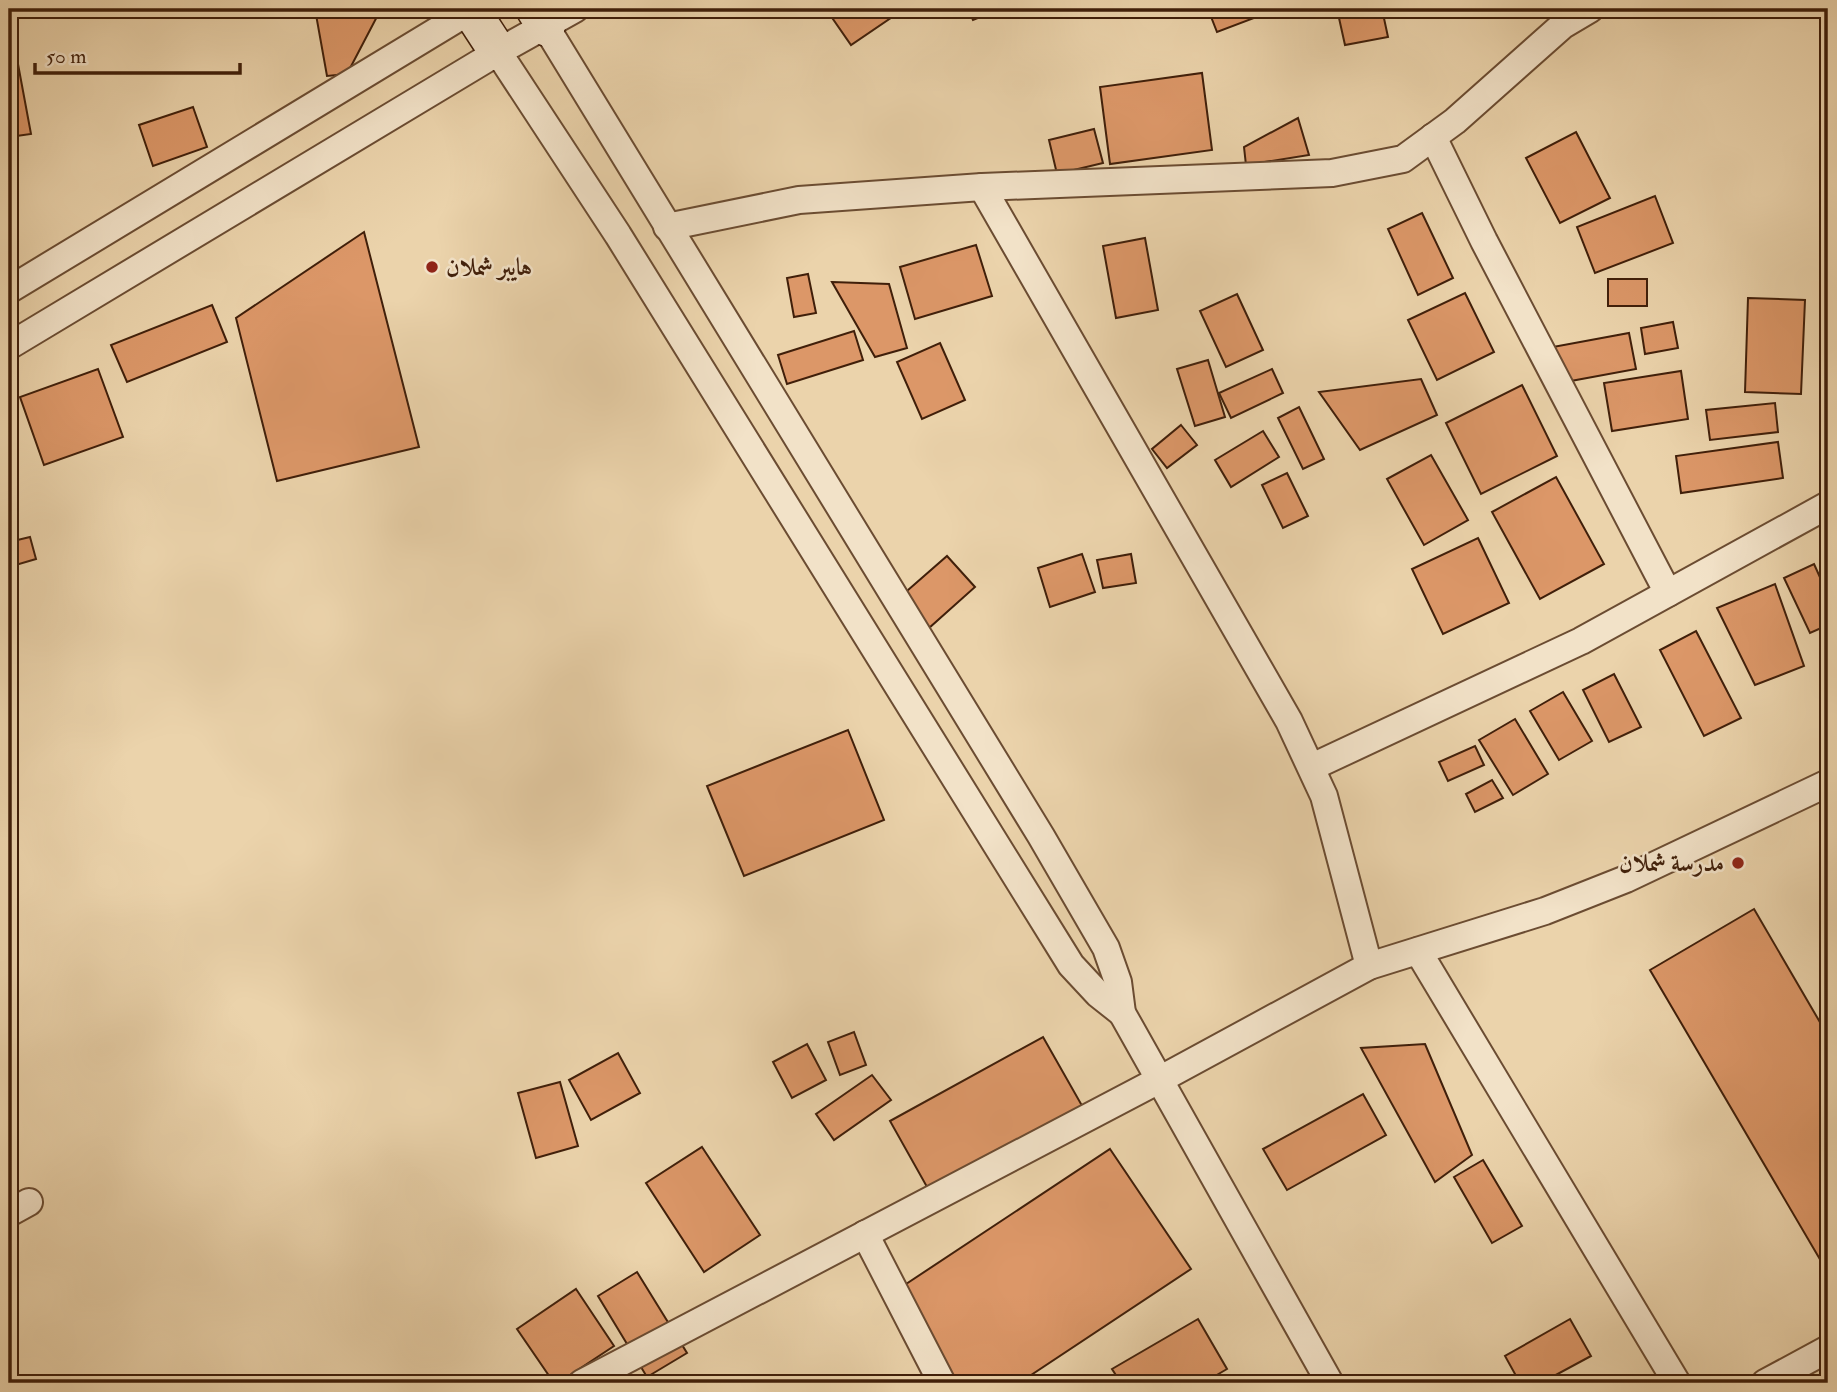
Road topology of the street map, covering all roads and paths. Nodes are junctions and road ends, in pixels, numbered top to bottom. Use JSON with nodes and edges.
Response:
{"nodes":[{"id":1,"x":471,"y":9,"type":"edge"},
{"id":2,"x":1590,"y":9,"type":"edge"},
{"id":3,"x":552,"y":15,"type":"edge"},
{"id":4,"x":498,"y":52,"type":"junction"},
{"id":5,"x":1433,"y":137,"type":"junction"},
{"id":6,"x":982,"y":187,"type":"junction"},
{"id":7,"x":667,"y":227,"type":"junction"},
{"id":8,"x":9,"y":290,"type":"edge"},
{"id":9,"x":9,"y":346,"type":"edge"},
{"id":10,"x":1828,"y":505,"type":"edge"},
{"id":11,"x":1668,"y":593,"type":"junction"},
{"id":12,"x":1312,"y":767,"type":"junction"},
{"id":13,"x":1828,"y":783,"type":"edge"},
{"id":14,"x":1418,"y":951,"type":"junction"},
{"id":15,"x":1369,"y":966,"type":"junction"},
{"id":16,"x":1122,"y":1013,"type":"junction"},
{"id":17,"x":1159,"y":1080,"type":"junction"},
{"id":18,"x":865,"y":1234,"type":"junction"},
{"id":19,"x":1828,"y":1349,"type":"edge"},
{"id":20,"x":582,"y":1383,"type":"edge"},
{"id":21,"x":942,"y":1383,"type":"edge"},
{"id":22,"x":1331,"y":1383,"type":"edge"},
{"id":23,"x":1677,"y":1383,"type":"edge"},
{"id":24,"x":1765,"y":1383,"type":"edge"}],
"edges":[{"from":1,"to":4,"type":"street"},
{"from":1,"to":8,"type":"street"},
{"from":2,"to":5,"type":"street"},
{"from":3,"to":4,"type":"street"},
{"from":3,"to":7,"type":"street"},
{"from":4,"to":9,"type":"street"},
{"from":4,"to":16,"type":"street"},
{"from":5,"to":6,"type":"street"},
{"from":5,"to":11,"type":"street"},
{"from":6,"to":7,"type":"street"},
{"from":6,"to":12,"type":"street"},
{"from":7,"to":16,"type":"street"},
{"from":10,"to":11,"type":"street"},
{"from":11,"to":12,"type":"street"},
{"from":12,"to":15,"type":"street"},
{"from":13,"to":14,"type":"street"},
{"from":14,"to":15,"type":"street"},
{"from":14,"to":23,"type":"street"},
{"from":15,"to":17,"type":"street"},
{"from":16,"to":17,"type":"street"},
{"from":17,"to":18,"type":"street"},
{"from":17,"to":22,"type":"street"},
{"from":18,"to":20,"type":"street"},
{"from":18,"to":21,"type":"street"},
{"from":19,"to":24,"type":"street"}]}
